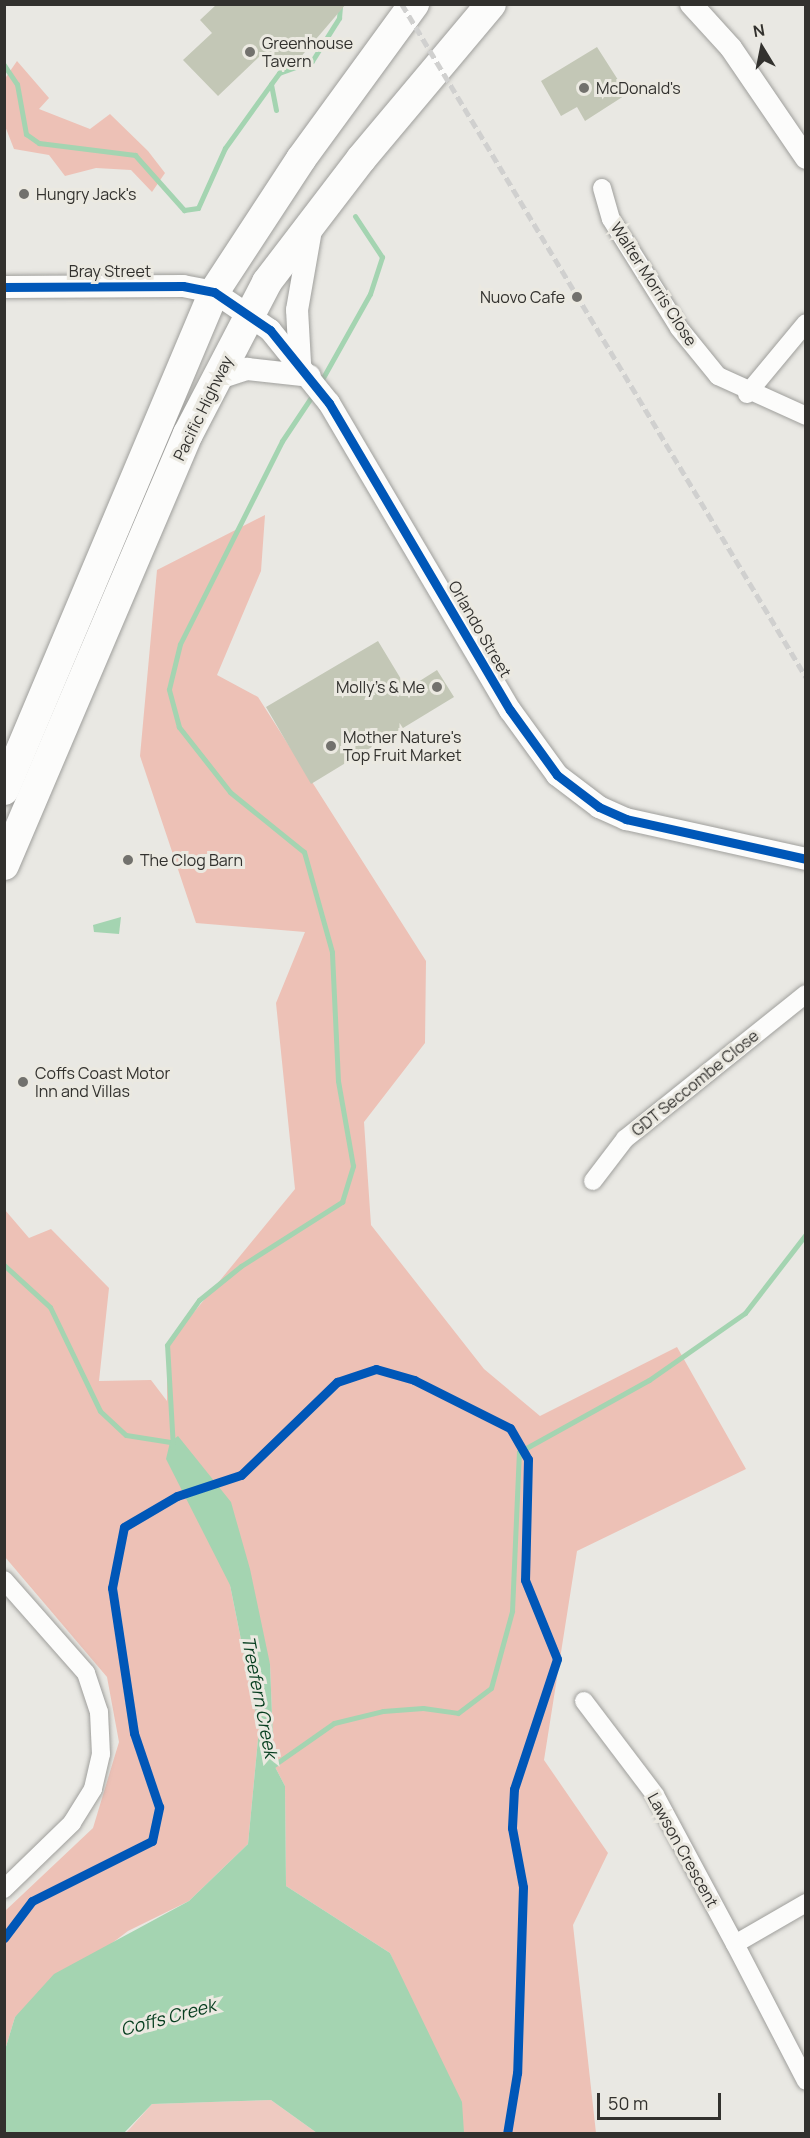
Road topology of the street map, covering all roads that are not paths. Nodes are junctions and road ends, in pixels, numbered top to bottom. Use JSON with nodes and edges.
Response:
{"nodes":[{"id":1,"x":414,"y":4,"type":"edge"},
{"id":2,"x":491,"y":4,"type":"edge"},
{"id":3,"x":691,"y":4,"type":"edge"},
{"id":4,"x":806,"y":158,"type":"edge"},
{"id":5,"x":602,"y":188,"type":"dead end"},
{"id":6,"x":313,"y":220,"type":"junction"},
{"id":7,"x":4,"y":287,"type":"edge"},
{"id":8,"x":214,"y":292,"type":"junction"},
{"id":9,"x":250,"y":316,"type":"junction"},
{"id":10,"x":802,"y":330,"type":"edge"},
{"id":11,"x":305,"y":369,"type":"junction"},
{"id":12,"x":216,"y":379,"type":"junction"},
{"id":13,"x":747,"y":394,"type":"junction"},
{"id":14,"x":806,"y":416,"type":"edge"},
{"id":15,"x":4,"y":790,"type":"edge"},
{"id":16,"x":806,"y":859,"type":"edge"},
{"id":17,"x":4,"y":865,"type":"edge"},
{"id":18,"x":806,"y":994,"type":"edge"},
{"id":19,"x":593,"y":1181,"type":"dead end"},
{"id":20,"x":4,"y":1580,"type":"edge"},
{"id":21,"x":584,"y":1701,"type":"dead end"},
{"id":22,"x":4,"y":1889,"type":"edge"},
{"id":23,"x":806,"y":1903,"type":"edge"},
{"id":24,"x":735,"y":1944,"type":"junction"},
{"id":25,"x":806,"y":2081,"type":"edge"}],
"edges":[{"from":1,"to":8,"type":"highway","name":"Pacific Highway"},
{"from":2,"to":6,"type":"highway","name":"Pacific Highway"},
{"from":3,"to":4,"type":"street"},
{"from":5,"to":13,"type":"street","name":"Walter Morris Close"},
{"from":6,"to":9,"type":"highway","name":"Pacific Highway"},
{"from":6,"to":11,"type":"street"},
{"from":7,"to":8,"type":"street","name":"Bray Street"},
{"from":8,"to":9,"type":"street","name":"Orlando Street"},
{"from":8,"to":15,"type":"highway","name":"Pacific Highway"},
{"from":9,"to":11,"type":"street","name":"Orlando Street"},
{"from":9,"to":12,"type":"highway","name":"Pacific Highway"},
{"from":10,"to":13,"type":"street"},
{"from":11,"to":12,"type":"street"},
{"from":11,"to":16,"type":"street","name":"Orlando Street"},
{"from":12,"to":17,"type":"highway","name":"Pacific Highway"},
{"from":13,"to":14,"type":"street","name":"Walter Morris Close"},
{"from":18,"to":19,"type":"street","name":"GDT Seccombe Close"},
{"from":20,"to":22,"type":"street"},
{"from":21,"to":24,"type":"street","name":"Lawson Crescent"},
{"from":23,"to":24,"type":"street"},
{"from":24,"to":25,"type":"street","name":"Lawson Crescent"}]}
